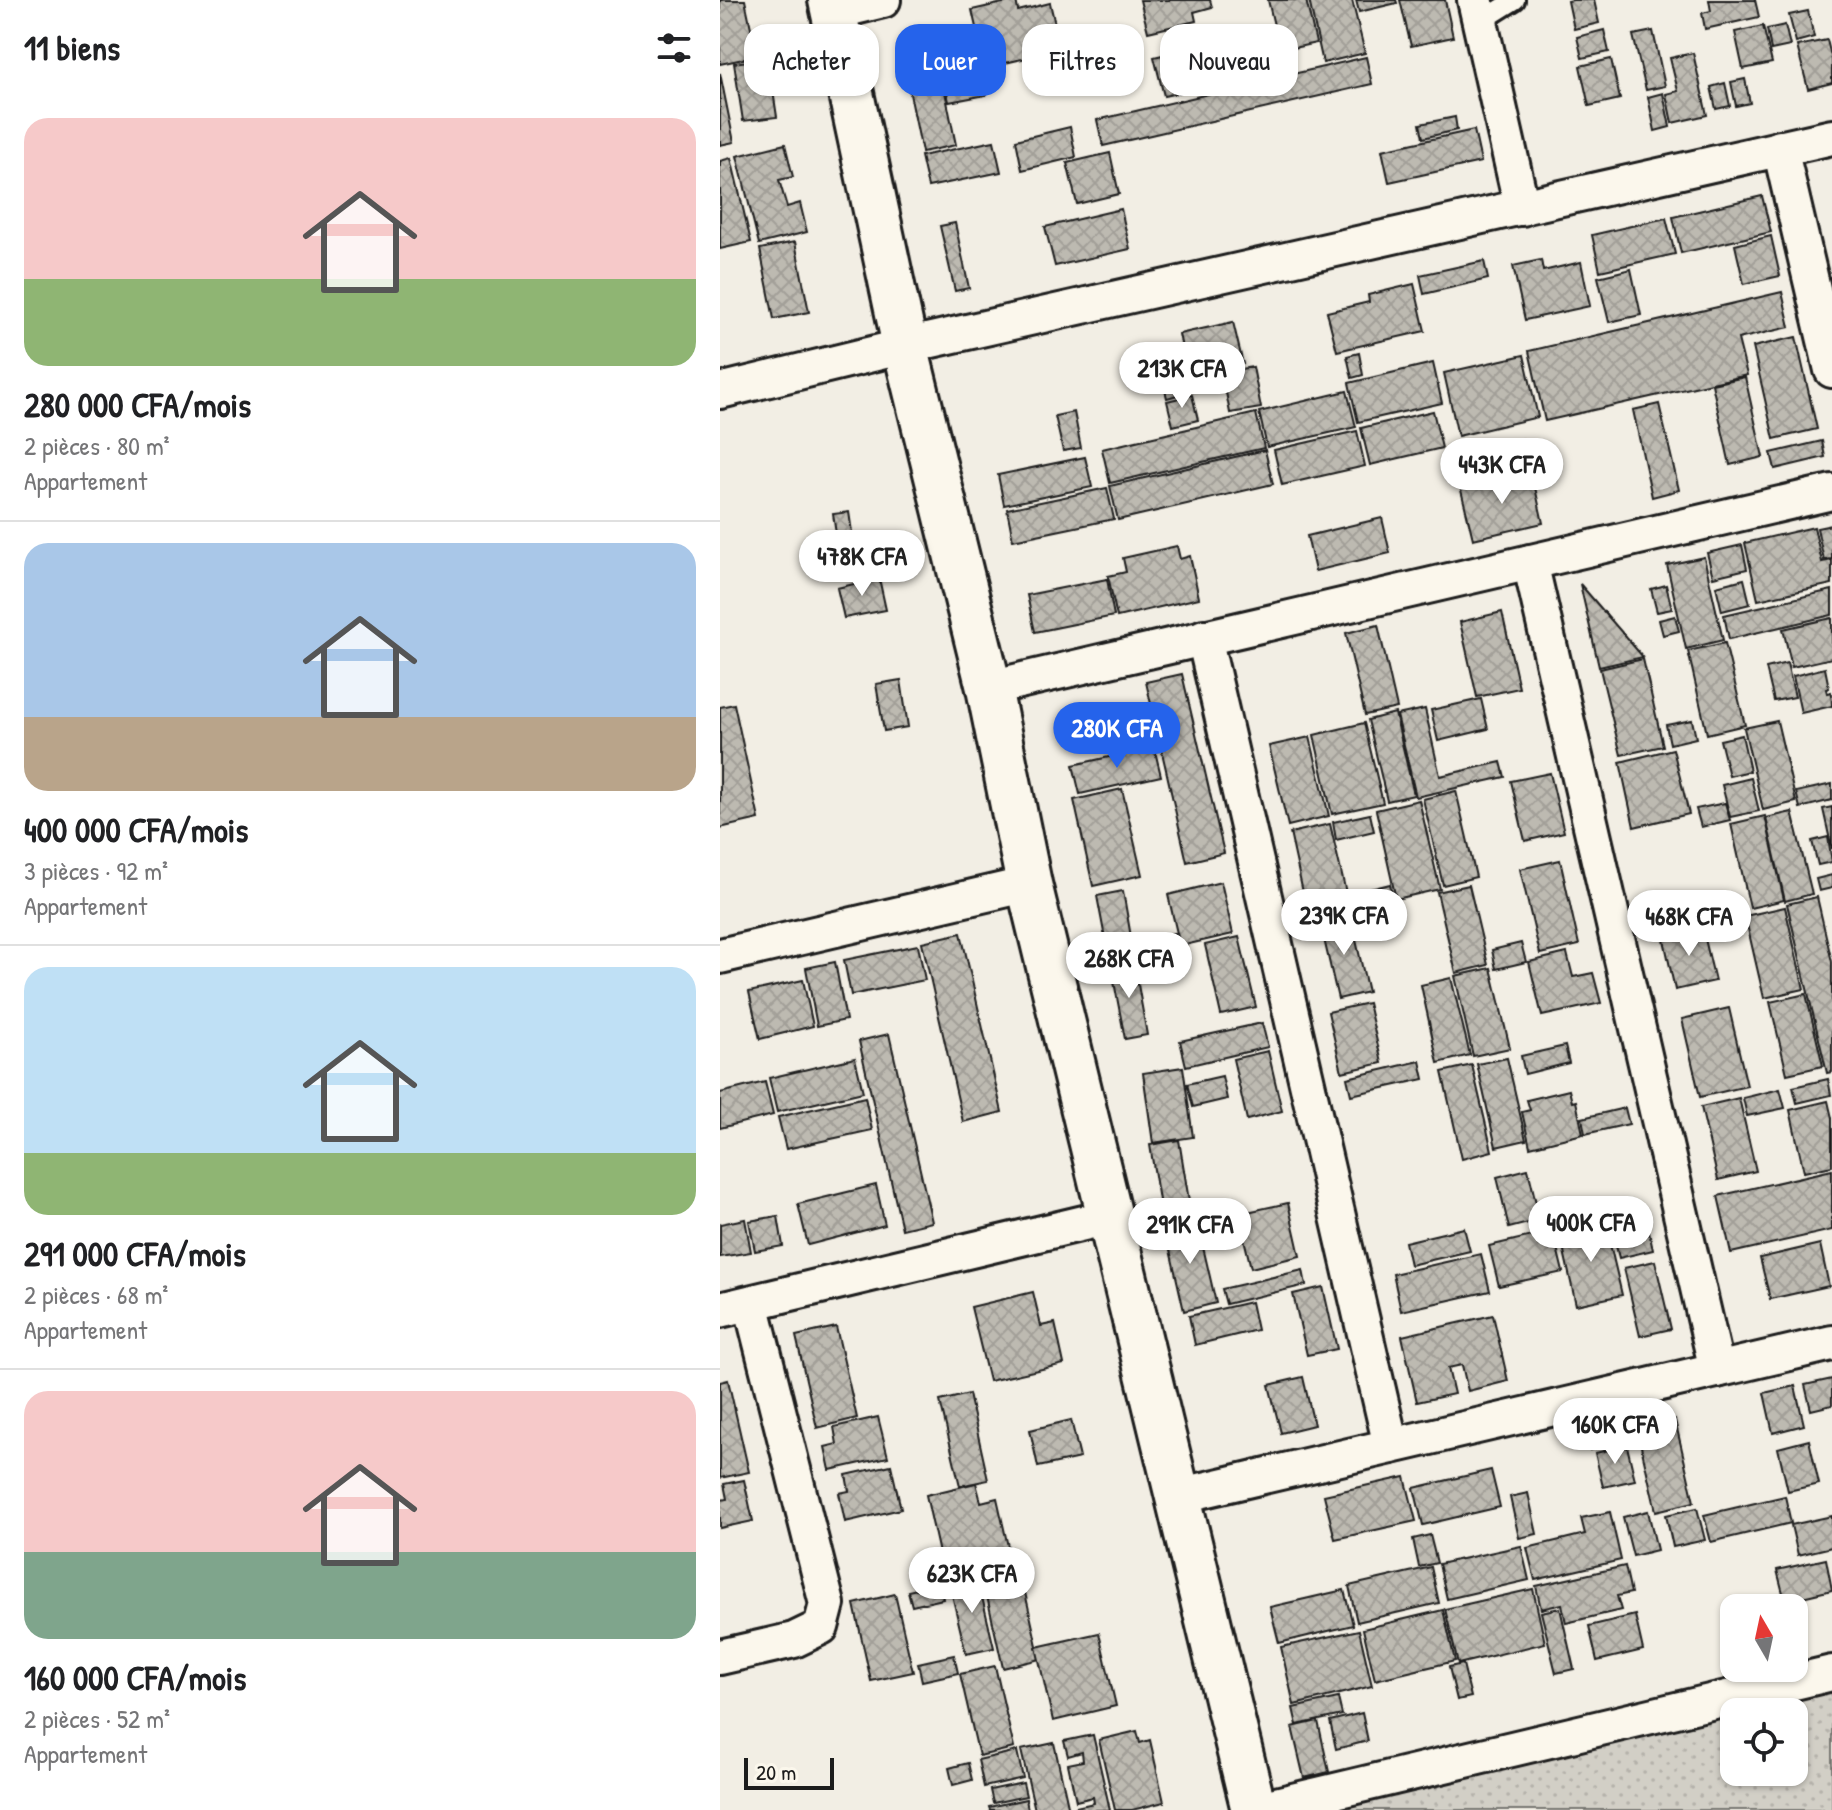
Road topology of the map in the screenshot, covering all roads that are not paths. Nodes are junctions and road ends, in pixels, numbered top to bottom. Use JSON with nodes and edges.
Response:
{"nodes":[{"id":1,"x":883,"y":0,"type":"edge"},
{"id":2,"x":1515,"y":0,"type":"edge"},
{"id":3,"x":833,"y":6,"type":"edge"},
{"id":4,"x":1477,"y":11,"type":"edge"},
{"id":5,"x":1832,"y":137,"type":"edge"},
{"id":6,"x":1780,"y":148,"type":"junction"},
{"id":7,"x":1522,"y":208,"type":"junction"},
{"id":8,"x":905,"y":346,"type":"junction"},
{"id":9,"x":1832,"y":370,"type":"edge"},
{"id":10,"x":720,"y":391,"type":"edge"},
{"id":11,"x":1832,"y":492,"type":"edge"},
{"id":12,"x":1530,"y":562,"type":"junction"},
{"id":13,"x":1204,"y":637,"type":"junction"},
{"id":14,"x":989,"y":688,"type":"junction"},
{"id":15,"x":1029,"y":884,"type":"junction"},
{"id":16,"x":720,"y":956,"type":"edge"},
{"id":17,"x":1109,"y":1217,"type":"junction"},
{"id":18,"x":736,"y":1306,"type":"edge"},
{"id":19,"x":1832,"y":1343,"type":"edge"},
{"id":20,"x":1717,"y":1370,"type":"junction"},
{"id":21,"x":1391,"y":1446,"type":"junction"},
{"id":22,"x":1178,"y":1496,"type":"junction"},
{"id":23,"x":720,"y":1657,"type":"edge"},
{"id":24,"x":1832,"y":1673,"type":"edge"},
{"id":25,"x":1254,"y":1810,"type":"edge"}],
"edges":[{"from":1,"to":3,"type":"street"},
{"from":2,"to":4,"type":"lane"},
{"from":3,"to":8,"type":"street"},
{"from":4,"to":7,"type":"street"},
{"from":5,"to":6,"type":"street"},
{"from":6,"to":7,"type":"street"},
{"from":6,"to":9,"type":"street"},
{"from":7,"to":8,"type":"street"},
{"from":8,"to":10,"type":"street"},
{"from":8,"to":14,"type":"street"},
{"from":11,"to":12,"type":"street"},
{"from":12,"to":13,"type":"street"},
{"from":12,"to":20,"type":"street"},
{"from":13,"to":14,"type":"street"},
{"from":13,"to":21,"type":"street"},
{"from":14,"to":15,"type":"street"},
{"from":15,"to":16,"type":"street"},
{"from":15,"to":17,"type":"street"},
{"from":17,"to":18,"type":"street"},
{"from":17,"to":22,"type":"street"},
{"from":18,"to":23,"type":"street"},
{"from":19,"to":20,"type":"street"},
{"from":20,"to":21,"type":"street"},
{"from":21,"to":22,"type":"street"},
{"from":22,"to":25,"type":"street"},
{"from":24,"to":25,"type":"street"}]}
